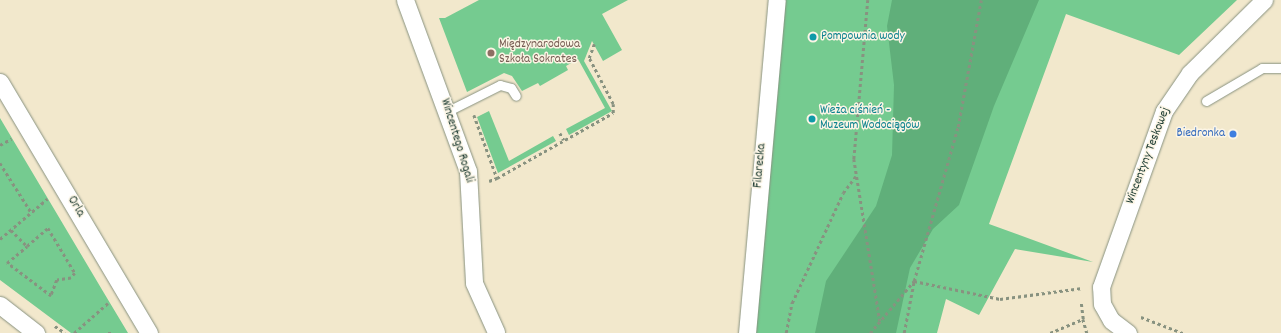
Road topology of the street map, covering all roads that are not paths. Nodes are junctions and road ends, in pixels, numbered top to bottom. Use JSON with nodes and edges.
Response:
{"nodes":[{"id":1,"x":405,"y":0,"type":"edge"},
{"id":2,"x":777,"y":0,"type":"edge"},
{"id":3,"x":1264,"y":0,"type":"edge"},
{"id":4,"x":1281,"y":68,"type":"edge"},
{"id":5,"x":3,"y":90,"type":"edge"},
{"id":6,"x":516,"y":96,"type":"dead end"},
{"id":7,"x":1206,"y":101,"type":"dead end"},
{"id":8,"x":448,"y":111,"type":"junction"},
{"id":9,"x":0,"y":305,"type":"edge"},
{"id":10,"x":496,"y":332,"type":"dead end"},
{"id":11,"x":1123,"y":332,"type":"edge"},
{"id":12,"x":36,"y":333,"type":"edge"},
{"id":13,"x":149,"y":333,"type":"edge"},
{"id":14,"x":747,"y":333,"type":"edge"}],
"edges":[{"from":1,"to":8,"type":"street","name":"Wincentego Rogali"},
{"from":2,"to":14,"type":"street","name":"Filarecka"},
{"from":3,"to":11,"type":"street","name":"Wincentyny Teskowej"},
{"from":4,"to":7,"type":"lane"},
{"from":5,"to":13,"type":"street","name":"Orla"},
{"from":6,"to":8,"type":"lane"},
{"from":8,"to":10,"type":"street","name":"Wincentego Rogali"},
{"from":9,"to":12,"type":"street"}]}
